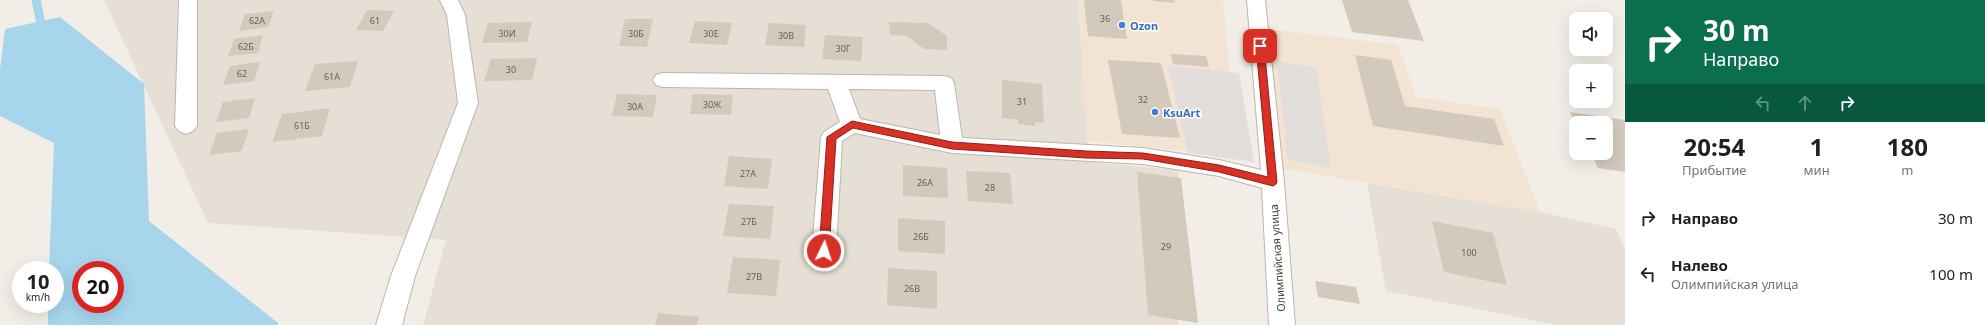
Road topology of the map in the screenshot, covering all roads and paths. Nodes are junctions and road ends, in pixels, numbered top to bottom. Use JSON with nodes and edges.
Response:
{"nodes":[{"id":1,"x":188,"y":0,"type":"edge"},
{"id":2,"x":449,"y":0,"type":"edge"},
{"id":3,"x":1256,"y":0,"type":"edge"},
{"id":4,"x":663,"y":80,"type":"dead end"},
{"id":5,"x":836,"y":82,"type":"junction"},
{"id":6,"x":852,"y":125,"type":"junction"},
{"id":7,"x":186,"y":126,"type":"dead end"},
{"id":8,"x":952,"y":145,"type":"junction"},
{"id":9,"x":1273,"y":182,"type":"junction"},
{"id":10,"x":824,"y":251,"type":"dead end"},
{"id":11,"x":390,"y":325,"type":"edge"},
{"id":12,"x":1282,"y":325,"type":"edge"}],
"edges":[{"from":1,"to":7,"type":"street"},
{"from":2,"to":11,"type":"street"},
{"from":3,"to":9,"type":"street","name":"Олимпийская улица"},
{"from":4,"to":5,"type":"street"},
{"from":5,"to":6,"type":"street"},
{"from":5,"to":8,"type":"street"},
{"from":6,"to":8,"type":"street"},
{"from":6,"to":10,"type":"street"},
{"from":8,"to":9,"type":"street"},
{"from":9,"to":12,"type":"street","name":"Олимпийская улица"}]}
